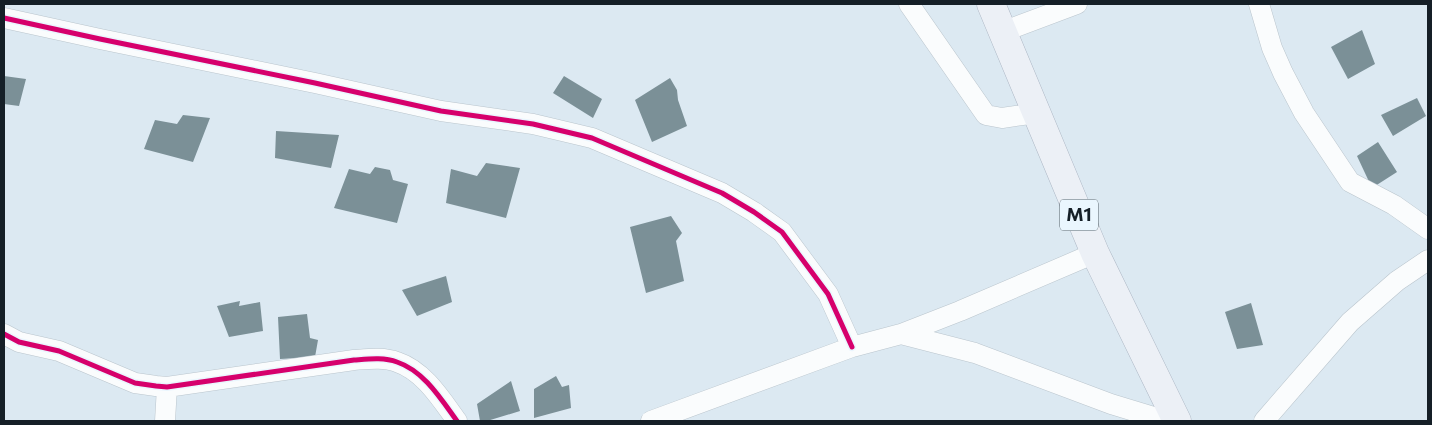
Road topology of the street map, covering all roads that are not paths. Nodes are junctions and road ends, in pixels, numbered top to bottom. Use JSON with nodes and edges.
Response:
{"nodes":[{"id":1,"x":909,"y":4,"type":"edge"},
{"id":2,"x":990,"y":4,"type":"edge"},
{"id":3,"x":1076,"y":4,"type":"edge"},
{"id":4,"x":1259,"y":4,"type":"edge"},
{"id":5,"x":4,"y":18,"type":"edge"},
{"id":6,"x":1002,"y":32,"type":"junction"},
{"id":7,"x":1037,"y":113,"type":"junction"},
{"id":8,"x":1428,"y":229,"type":"edge"},
{"id":9,"x":1095,"y":253,"type":"junction"},
{"id":10,"x":1428,"y":260,"type":"edge"},
{"id":11,"x":4,"y":334,"type":"edge"},
{"id":12,"x":901,"y":334,"type":"junction"},
{"id":13,"x":852,"y":348,"type":"junction"},
{"id":14,"x":167,"y":386,"type":"junction"},
{"id":15,"x":165,"y":421,"type":"edge"},
{"id":16,"x":457,"y":421,"type":"edge"},
{"id":17,"x":652,"y":421,"type":"edge"},
{"id":18,"x":1167,"y":421,"type":"edge"},
{"id":19,"x":1176,"y":421,"type":"edge"},
{"id":20,"x":1264,"y":421,"type":"edge"}],
"edges":[{"from":1,"to":7,"type":"street"},
{"from":2,"to":6,"type":"main road","number":"M1"},
{"from":3,"to":6,"type":"street"},
{"from":4,"to":8,"type":"street"},
{"from":5,"to":13,"type":"street"},
{"from":6,"to":7,"type":"main road","number":"M1"},
{"from":7,"to":9,"type":"main road","number":"M1"},
{"from":9,"to":12,"type":"street"},
{"from":9,"to":19,"type":"main road","number":"M1"},
{"from":10,"to":20,"type":"street"},
{"from":11,"to":14,"type":"street"},
{"from":12,"to":13,"type":"street"},
{"from":12,"to":18,"type":"street"},
{"from":13,"to":17,"type":"street"},
{"from":14,"to":15,"type":"street"},
{"from":14,"to":16,"type":"street"}]}
